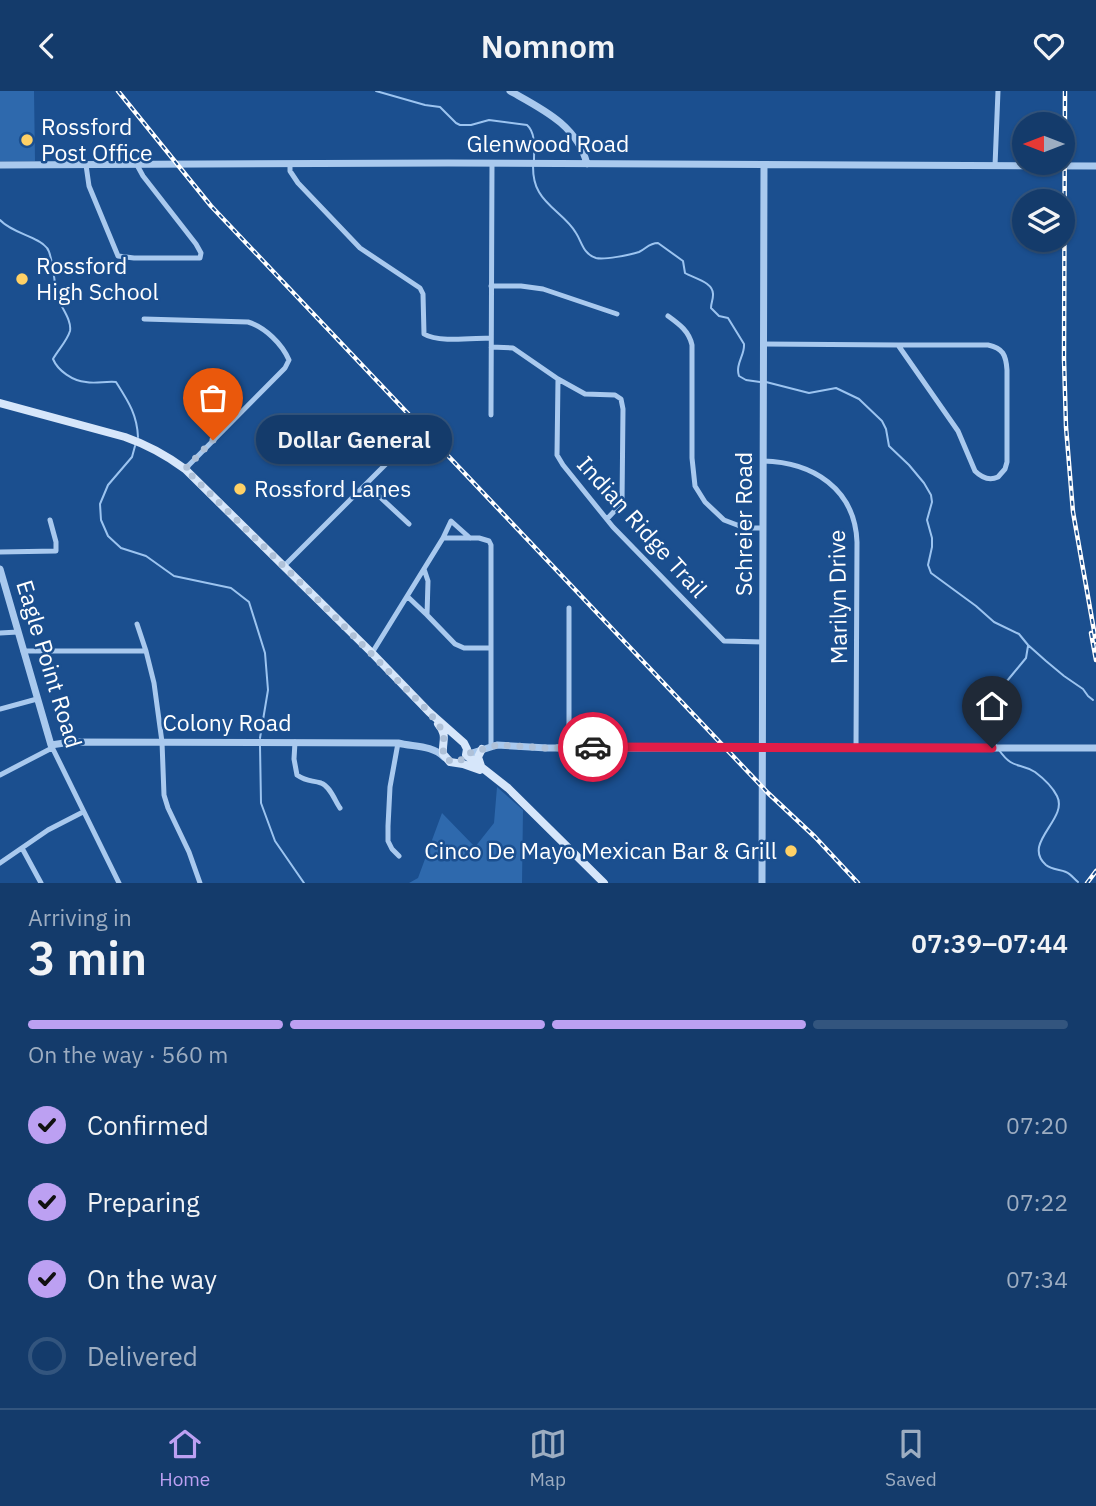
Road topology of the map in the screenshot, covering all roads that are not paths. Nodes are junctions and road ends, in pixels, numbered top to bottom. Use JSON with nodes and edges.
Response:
{"nodes":[{"id":1,"x":998,"y":91,"type":"edge"},
{"id":2,"x":513,"y":92,"type":"edge"},
{"id":3,"x":290,"y":164,"type":"junction"},
{"id":4,"x":492,"y":164,"type":"junction"},
{"id":5,"x":587,"y":164,"type":"junction"},
{"id":6,"x":0,"y":165,"type":"edge"},
{"id":7,"x":86,"y":165,"type":"junction"},
{"id":8,"x":137,"y":165,"type":"junction"},
{"id":9,"x":764,"y":165,"type":"junction"},
{"id":10,"x":995,"y":166,"type":"junction"},
{"id":11,"x":1096,"y":166,"type":"edge"},
{"id":12,"x":491,"y":286,"type":"junction"},
{"id":13,"x":617,"y":314,"type":"dead end"},
{"id":14,"x":668,"y":316,"type":"dead end"},
{"id":15,"x":144,"y":319,"type":"dead end"},
{"id":16,"x":491,"y":338,"type":"junction"},
{"id":17,"x":763,"y":344,"type":"junction"},
{"id":18,"x":898,"y":345,"type":"junction"},
{"id":19,"x":491,"y":347,"type":"junction"},
{"id":20,"x":558,"y":379,"type":"junction"},
{"id":21,"x":0,"y":403,"type":"edge"},
{"id":22,"x":491,"y":415,"type":"dead end"},
{"id":23,"x":412,"y":438,"type":"dead end"},
{"id":24,"x":763,"y":461,"type":"junction"},
{"id":25,"x":185,"y":469,"type":"junction"},
{"id":26,"x":366,"y":484,"type":"junction"},
{"id":27,"x":607,"y":519,"type":"junction"},
{"id":28,"x":50,"y":520,"type":"dead end"},
{"id":29,"x":409,"y":524,"type":"dead end"},
{"id":30,"x":763,"y":528,"type":"junction"},
{"id":31,"x":443,"y":538,"type":"junction"},
{"id":32,"x":470,"y":538,"type":"junction"},
{"id":33,"x":0,"y":552,"type":"edge"},
{"id":34,"x":284,"y":566,"type":"junction"},
{"id":35,"x":0,"y":569,"type":"edge"},
{"id":36,"x":424,"y":569,"type":"junction"},
{"id":37,"x":408,"y":597,"type":"junction"},
{"id":38,"x":569,"y":608,"type":"dead end"},
{"id":39,"x":427,"y":615,"type":"junction"},
{"id":40,"x":137,"y":624,"type":"dead end"},
{"id":41,"x":18,"y":632,"type":"junction"},
{"id":42,"x":0,"y":633,"type":"edge"},
{"id":43,"x":763,"y":642,"type":"junction"},
{"id":44,"x":490,"y":648,"type":"junction"},
{"id":45,"x":23,"y":651,"type":"junction"},
{"id":46,"x":146,"y":651,"type":"junction"},
{"id":47,"x":372,"y":653,"type":"junction"},
{"id":48,"x":37,"y":699,"type":"junction"},
{"id":49,"x":0,"y":709,"type":"edge"},
{"id":50,"x":429,"y":712,"type":"junction"},
{"id":51,"x":463,"y":741,"type":"junction"},
{"id":52,"x":162,"y":742,"type":"junction"},
{"id":53,"x":295,"y":742,"type":"junction"},
{"id":54,"x":444,"y":742,"type":"junction"},
{"id":55,"x":400,"y":743,"type":"junction"},
{"id":56,"x":51,"y":747,"type":"junction"},
{"id":57,"x":569,"y":747,"type":"junction"},
{"id":58,"x":487,"y":748,"type":"junction"},
{"id":59,"x":763,"y":748,"type":"junction"},
{"id":60,"x":856,"y":748,"type":"junction"},
{"id":61,"x":1096,"y":748,"type":"edge"},
{"id":62,"x":466,"y":754,"type":"junction"},
{"id":63,"x":444,"y":757,"type":"junction"},
{"id":64,"x":454,"y":763,"type":"junction"},
{"id":65,"x":481,"y":766,"type":"junction"},
{"id":66,"x":0,"y":775,"type":"edge"},
{"id":67,"x":498,"y":780,"type":"junction"},
{"id":68,"x":340,"y":808,"type":"dead end"},
{"id":69,"x":83,"y":812,"type":"junction"},
{"id":70,"x":22,"y":848,"type":"junction"},
{"id":71,"x":399,"y":856,"type":"dead end"},
{"id":72,"x":0,"y":863,"type":"edge"},
{"id":73,"x":41,"y":883,"type":"edge"},
{"id":74,"x":119,"y":883,"type":"edge"},
{"id":75,"x":200,"y":883,"type":"edge"},
{"id":76,"x":604,"y":883,"type":"edge"},
{"id":77,"x":762,"y":883,"type":"edge"}],
"edges":[{"from":1,"to":10,"type":"street"},
{"from":2,"to":5,"type":"street"},
{"from":3,"to":4,"type":"street","name":"Glenwood Road"},
{"from":3,"to":8,"type":"street","name":"Glenwood Road"},
{"from":3,"to":16,"type":"street"},
{"from":4,"to":5,"type":"street","name":"Glenwood Road"},
{"from":4,"to":12,"type":"street"},
{"from":5,"to":9,"type":"street","name":"Glenwood Road"},
{"from":6,"to":7,"type":"street","name":"Glenwood Road"},
{"from":7,"to":8,"type":"street","name":"Glenwood Road"},
{"from":7,"to":8,"type":"street"},
{"from":9,"to":10,"type":"street","name":"Glenwood Road"},
{"from":9,"to":17,"type":"street","name":"Schreier Road"},
{"from":10,"to":11,"type":"street","name":"Glenwood Road"},
{"from":12,"to":13,"type":"street"},
{"from":12,"to":16,"type":"street"},
{"from":14,"to":30,"type":"street"},
{"from":15,"to":25,"type":"street"},
{"from":16,"to":19,"type":"street"},
{"from":17,"to":18,"type":"street"},
{"from":17,"to":24,"type":"street","name":"Schreier Road"},
{"from":18,"to":18,"type":"street"},
{"from":19,"to":20,"type":"street"},
{"from":19,"to":22,"type":"street"},
{"from":20,"to":27,"type":"street","name":"Indian Ridge Trail"},
{"from":20,"to":27,"type":"street"},
{"from":21,"to":25,"type":"main road"},
{"from":23,"to":26,"type":"street"},
{"from":24,"to":30,"type":"street","name":"Schreier Road"},
{"from":24,"to":60,"type":"street","name":"Marilyn Drive"},
{"from":25,"to":34,"type":"main road"},
{"from":26,"to":29,"type":"street"},
{"from":26,"to":34,"type":"street"},
{"from":27,"to":43,"type":"street","name":"Indian Ridge Trail"},
{"from":28,"to":33,"type":"street"},
{"from":30,"to":43,"type":"street","name":"Schreier Road"},
{"from":31,"to":32,"type":"street"},
{"from":31,"to":32,"type":"street"},
{"from":31,"to":36,"type":"street"},
{"from":32,"to":44,"type":"street"},
{"from":34,"to":47,"type":"main road"},
{"from":35,"to":41,"type":"street","name":"Eagle Point Road"},
{"from":36,"to":37,"type":"street"},
{"from":36,"to":39,"type":"street"},
{"from":37,"to":39,"type":"street"},
{"from":37,"to":47,"type":"street"},
{"from":38,"to":57,"type":"street"},
{"from":39,"to":44,"type":"street"},
{"from":40,"to":46,"type":"street"},
{"from":41,"to":42,"type":"street"},
{"from":41,"to":45,"type":"street","name":"Eagle Point Road"},
{"from":43,"to":59,"type":"street","name":"Schreier Road"},
{"from":44,"to":58,"type":"street"},
{"from":45,"to":46,"type":"street"},
{"from":45,"to":48,"type":"street","name":"Eagle Point Road"},
{"from":46,"to":52,"type":"street"},
{"from":47,"to":50,"type":"main road"},
{"from":48,"to":49,"type":"street"},
{"from":48,"to":56,"type":"street","name":"Eagle Point Road"},
{"from":50,"to":51,"type":"main road"},
{"from":50,"to":54,"type":"main road"},
{"from":51,"to":54,"type":"main road"},
{"from":51,"to":58,"type":"street"},
{"from":51,"to":62,"type":"main road"},
{"from":52,"to":53,"type":"street","name":"Colony Road"},
{"from":52,"to":56,"type":"street","name":"Colony Road"},
{"from":52,"to":75,"type":"street"},
{"from":53,"to":55,"type":"street","name":"Colony Road"},
{"from":53,"to":68,"type":"street"},
{"from":54,"to":55,"type":"street","name":"Colony Road"},
{"from":54,"to":63,"type":"main road"},
{"from":55,"to":63,"type":"street","name":"Colony Road"},
{"from":55,"to":71,"type":"street"},
{"from":56,"to":66,"type":"street","name":"Colony Road"},
{"from":56,"to":69,"type":"street","name":"Eagle Point Road"},
{"from":57,"to":58,"type":"street"},
{"from":57,"to":59,"type":"street"},
{"from":58,"to":62,"type":"street"},
{"from":58,"to":65,"type":"main road"},
{"from":59,"to":60,"type":"street"},
{"from":59,"to":77,"type":"street","name":"Schreier Road"},
{"from":60,"to":61,"type":"street"},
{"from":62,"to":64,"type":"main road"},
{"from":62,"to":65,"type":"main road"},
{"from":63,"to":64,"type":"main road"},
{"from":64,"to":67,"type":"main road"},
{"from":65,"to":67,"type":"main road"},
{"from":67,"to":76,"type":"main road"},
{"from":69,"to":70,"type":"street"},
{"from":69,"to":74,"type":"street","name":"Eagle Point Road"},
{"from":70,"to":72,"type":"street"},
{"from":70,"to":73,"type":"street"}]}
